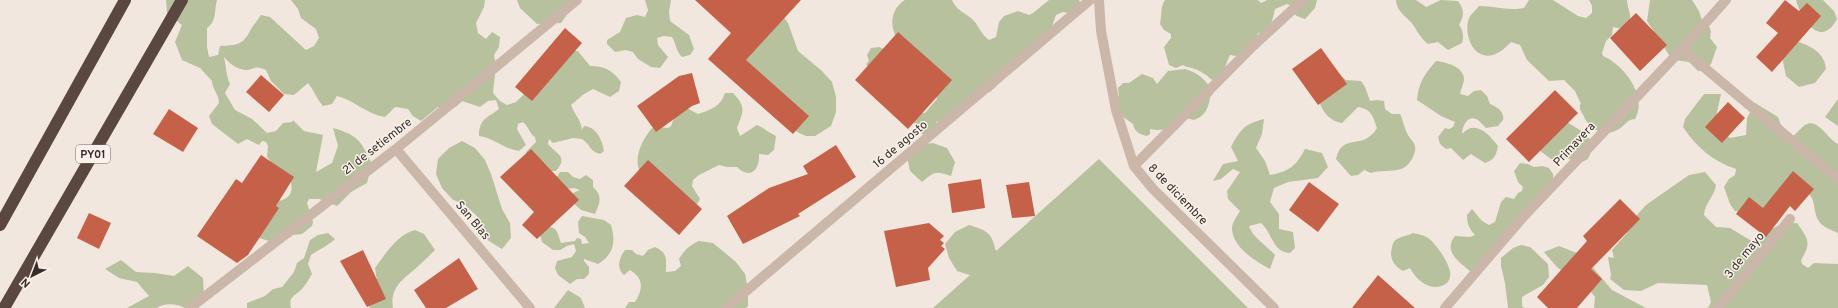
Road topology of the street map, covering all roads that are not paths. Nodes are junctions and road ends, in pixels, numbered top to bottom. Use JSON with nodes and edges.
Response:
{"nodes":[{"id":1,"x":125,"y":0,"type":"edge"},
{"id":2,"x":182,"y":0,"type":"edge"},
{"id":3,"x":577,"y":0,"type":"edge"},
{"id":4,"x":1090,"y":0,"type":"edge"},
{"id":5,"x":1099,"y":0,"type":"edge"},
{"id":6,"x":1303,"y":0,"type":"edge"},
{"id":7,"x":1726,"y":0,"type":"edge"},
{"id":8,"x":1682,"y":49,"type":"junction"},
{"id":9,"x":396,"y":148,"type":"junction"},
{"id":10,"x":1134,"y":166,"type":"junction"},
{"id":11,"x":1838,"y":179,"type":"edge"},
{"id":12,"x":1790,"y":219,"type":"dead end"},
{"id":13,"x":0,"y":225,"type":"edge"},
{"id":14,"x":4,"y":308,"type":"edge"},
{"id":15,"x":190,"y":308,"type":"edge"},
{"id":16,"x":530,"y":308,"type":"edge"},
{"id":17,"x":726,"y":308,"type":"edge"},
{"id":18,"x":1274,"y":308,"type":"edge"},
{"id":19,"x":1445,"y":308,"type":"edge"},
{"id":20,"x":1718,"y":308,"type":"edge"}],
"edges":[{"from":1,"to":13,"type":"highway"},
{"from":2,"to":14,"type":"highway","number":"PY01"},
{"from":3,"to":9,"type":"street","name":"21 de setiembre"},
{"from":4,"to":17,"type":"street","name":"16 de agosto"},
{"from":5,"to":10,"type":"street","name":"8 de diciembre"},
{"from":6,"to":10,"type":"street"},
{"from":7,"to":8,"type":"street","name":"Primavera"},
{"from":8,"to":11,"type":"street"},
{"from":8,"to":19,"type":"street","name":"Primavera"},
{"from":9,"to":15,"type":"street","name":"21 de setiembre"},
{"from":9,"to":16,"type":"street","name":"San Blas"},
{"from":10,"to":18,"type":"street","name":"8 de diciembre"},
{"from":12,"to":20,"type":"street","name":"3 de mayo"}]}
